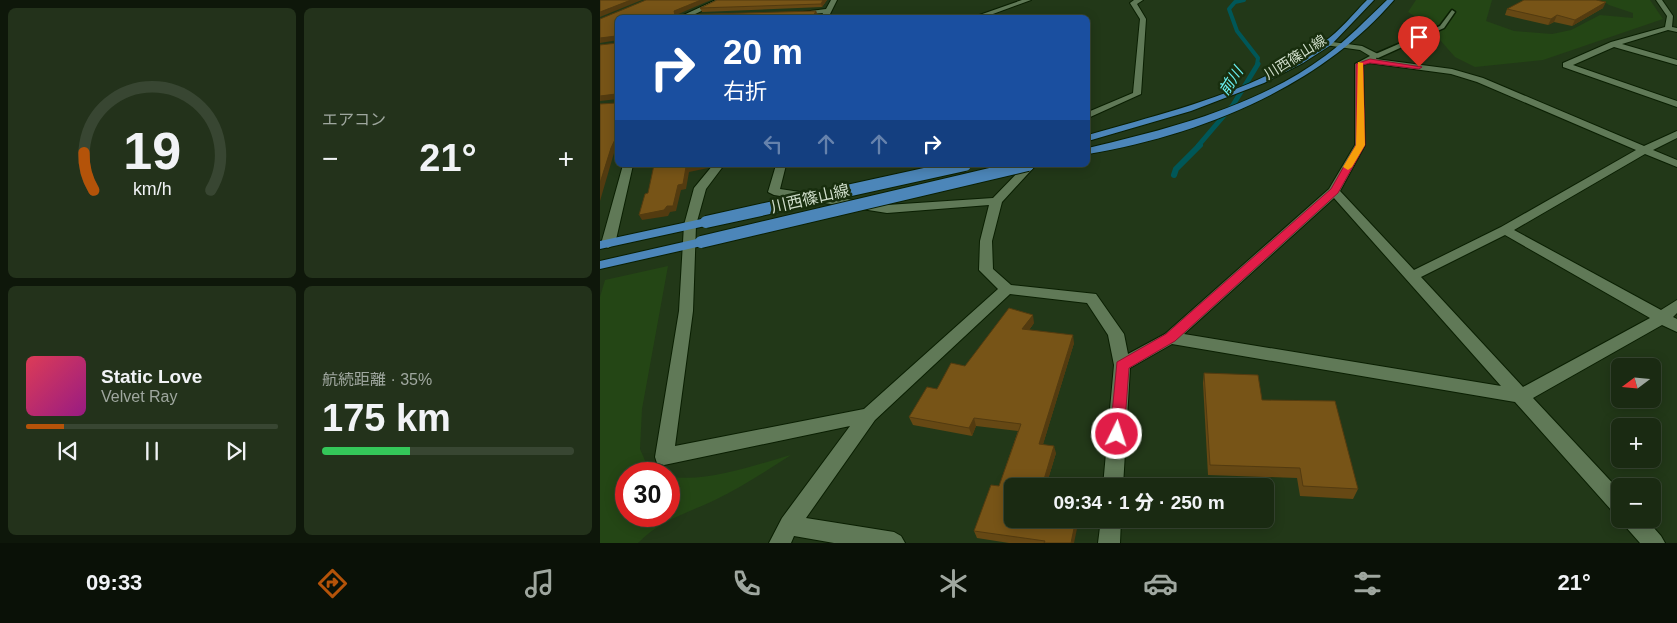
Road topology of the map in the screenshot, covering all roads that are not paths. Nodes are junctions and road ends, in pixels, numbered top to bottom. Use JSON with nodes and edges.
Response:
{"nodes":[{"id":1,"x":720,"y":0,"type":"edge"},
{"id":2,"x":834,"y":0,"type":"edge"},
{"id":3,"x":1028,"y":0,"type":"edge"},
{"id":4,"x":1140,"y":0,"type":"edge"},
{"id":5,"x":1371,"y":0,"type":"edge"},
{"id":6,"x":1391,"y":0,"type":"edge"},
{"id":7,"x":1659,"y":0,"type":"edge"},
{"id":8,"x":1452,"y":12,"type":"dead end"},
{"id":9,"x":791,"y":13,"type":"edge"},
{"id":10,"x":825,"y":14,"type":"edge"},
{"id":11,"x":685,"y":15,"type":"edge"},
{"id":12,"x":983,"y":15,"type":"edge"},
{"id":13,"x":1668,"y":28,"type":"junction"},
{"id":14,"x":1677,"y":30,"type":"edge"},
{"id":15,"x":1614,"y":44,"type":"junction"},
{"id":16,"x":1343,"y":46,"type":"junction"},
{"id":17,"x":1329,"y":49,"type":"junction"},
{"id":18,"x":1372,"y":58,"type":"junction"},
{"id":19,"x":1677,"y":63,"type":"edge"},
{"id":20,"x":1677,"y":104,"type":"edge"},
{"id":21,"x":1090,"y":115,"type":"edge"},
{"id":22,"x":1677,"y":134,"type":"edge"},
{"id":23,"x":1090,"y":138,"type":"edge"},
{"id":24,"x":1090,"y":150,"type":"edge"},
{"id":25,"x":1643,"y":151,"type":"junction"},
{"id":26,"x":1677,"y":164,"type":"edge"},
{"id":27,"x":627,"y":167,"type":"edge"},
{"id":28,"x":717,"y":167,"type":"edge"},
{"id":29,"x":780,"y":167,"type":"edge"},
{"id":30,"x":956,"y":167,"type":"edge"},
{"id":31,"x":1020,"y":167,"type":"edge"},
{"id":32,"x":1027,"y":167,"type":"edge"},
{"id":33,"x":1334,"y":191,"type":"junction"},
{"id":34,"x":996,"y":201,"type":"junction"},
{"id":35,"x":698,"y":223,"type":"junction"},
{"id":36,"x":1506,"y":230,"type":"junction"},
{"id":37,"x":695,"y":243,"type":"junction"},
{"id":38,"x":604,"y":245,"type":"edge"},
{"id":39,"x":600,"y":265,"type":"edge"},
{"id":40,"x":1412,"y":276,"type":"junction"},
{"id":41,"x":1007,"y":289,"type":"junction"},
{"id":42,"x":1677,"y":305,"type":"edge"},
{"id":43,"x":1662,"y":318,"type":"junction"},
{"id":44,"x":1677,"y":326,"type":"edge"},
{"id":45,"x":1170,"y":338,"type":"junction"},
{"id":46,"x":1122,"y":365,"type":"junction"},
{"id":47,"x":1521,"y":396,"type":"junction"},
{"id":48,"x":869,"y":416,"type":"junction"},
{"id":49,"x":1114,"y":478,"type":"edge"},
{"id":50,"x":1611,"y":495,"type":"edge"},
{"id":51,"x":1110,"y":528,"type":"edge"},
{"id":52,"x":1640,"y":528,"type":"edge"},
{"id":53,"x":784,"y":534,"type":"edge"},
{"id":54,"x":894,"y":543,"type":"edge"},
{"id":55,"x":1109,"y":543,"type":"edge"},
{"id":56,"x":1654,"y":543,"type":"edge"}],
"edges":[{"from":1,"to":11,"type":"street"},
{"from":2,"to":10,"type":"street"},
{"from":3,"to":12,"type":"street"},
{"from":4,"to":21,"type":"street"},
{"from":5,"to":17,"type":"main road","name":"川西篠山線"},
{"from":6,"to":16,"type":"main road","name":"川西篠山線"},
{"from":7,"to":13,"type":"street"},
{"from":8,"to":18,"type":"lane"},
{"from":9,"to":10,"type":"street"},
{"from":13,"to":14,"type":"street"},
{"from":13,"to":15,"type":"street"},
{"from":15,"to":19,"type":"street"},
{"from":15,"to":20,"type":"street"},
{"from":16,"to":17,"type":"street"},
{"from":16,"to":18,"type":"street"},
{"from":17,"to":23,"type":"main road","name":"川西篠山線"},
{"from":17,"to":24,"type":"main road","name":"川西篠山線"},
{"from":18,"to":25,"type":"street"},
{"from":18,"to":33,"type":"street"},
{"from":22,"to":25,"type":"street"},
{"from":25,"to":26,"type":"street"},
{"from":25,"to":36,"type":"street"},
{"from":27,"to":38,"type":"street"},
{"from":28,"to":35,"type":"street"},
{"from":29,"to":34,"type":"street"},
{"from":30,"to":35,"type":"main road","name":"川西篠山線","bridge":true},
{"from":31,"to":37,"type":"main road","name":"川西篠山線","bridge":true},
{"from":32,"to":34,"type":"street"},
{"from":33,"to":40,"type":"street"},
{"from":33,"to":45,"type":"street"},
{"from":34,"to":41,"type":"street"},
{"from":35,"to":37,"type":"street"},
{"from":35,"to":38,"type":"main road","name":"川西篠山線"},
{"from":36,"to":40,"type":"street"},
{"from":36,"to":43,"type":"street"},
{"from":37,"to":39,"type":"main road","name":"川西篠山線"},
{"from":37,"to":48,"type":"street"},
{"from":40,"to":47,"type":"street"},
{"from":41,"to":46,"type":"street"},
{"from":41,"to":48,"type":"street"},
{"from":42,"to":43,"type":"street"},
{"from":43,"to":44,"type":"street"},
{"from":43,"to":47,"type":"street"},
{"from":45,"to":46,"type":"street"},
{"from":45,"to":47,"type":"street"},
{"from":46,"to":49,"type":"street"},
{"from":47,"to":50,"type":"street"},
{"from":48,"to":53,"type":"street"},
{"from":51,"to":55,"type":"street"},
{"from":52,"to":56,"type":"street"},
{"from":53,"to":54,"type":"street"}]}
